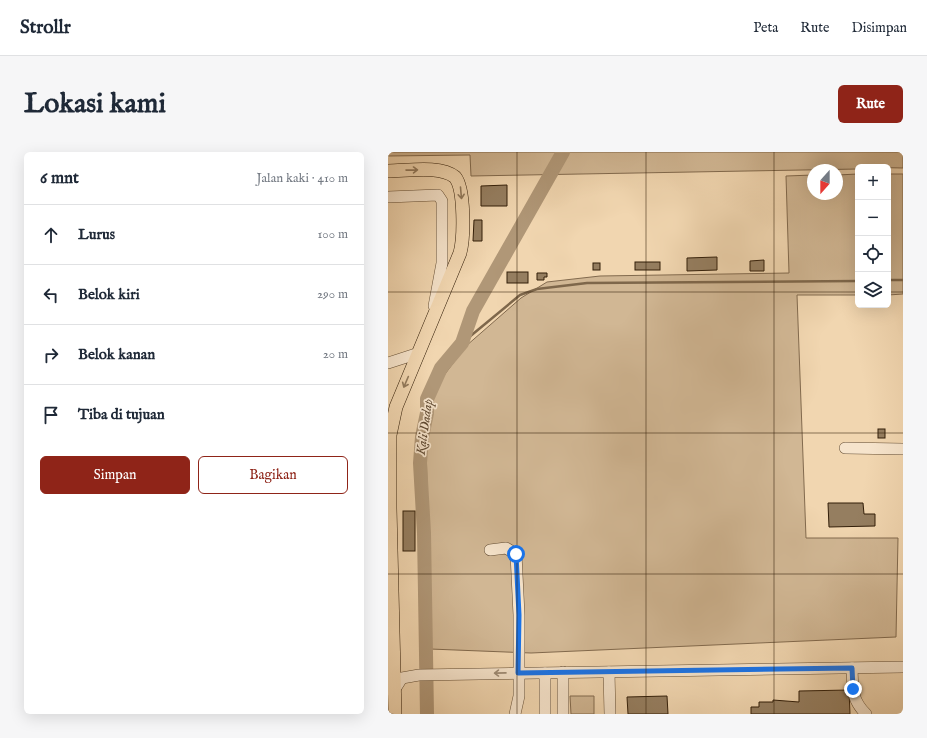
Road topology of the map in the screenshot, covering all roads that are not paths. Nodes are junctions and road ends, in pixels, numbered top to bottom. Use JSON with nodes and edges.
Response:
{"nodes":[{"id":1,"x":388,"y":171,"type":"edge"},
{"id":2,"x":388,"y":197,"type":"edge"},
{"id":3,"x":430,"y":325,"type":"junction"},
{"id":4,"x":419,"y":353,"type":"junction"},
{"id":5,"x":388,"y":363,"type":"edge"},
{"id":6,"x":389,"y":431,"type":"edge"},
{"id":7,"x":846,"y":448,"type":"dead end"},
{"id":8,"x":903,"y":449,"type":"edge"},
{"id":9,"x":389,"y":508,"type":"edge"},
{"id":10,"x":490,"y":550,"type":"dead end"},
{"id":11,"x":391,"y":639,"type":"edge"},
{"id":12,"x":903,"y":667,"type":"edge"},
{"id":13,"x":852,"y":668,"type":"junction"},
{"id":14,"x":392,"y":672,"type":"edge"},
{"id":15,"x":562,"y":672,"type":"junction"},
{"id":16,"x":609,"y":672,"type":"junction"},
{"id":17,"x":518,"y":673,"type":"junction"},
{"id":18,"x":545,"y":673,"type":"junction"},
{"id":19,"x":395,"y":689,"type":"junction"},
{"id":20,"x":395,"y":714,"type":"edge"},
{"id":21,"x":515,"y":714,"type":"edge"},
{"id":22,"x":545,"y":714,"type":"edge"},
{"id":23,"x":563,"y":714,"type":"edge"},
{"id":24,"x":610,"y":714,"type":"edge"},
{"id":25,"x":866,"y":714,"type":"edge"}],
"edges":[{"from":1,"to":3,"type":"main road","one_way":true},
{"from":2,"to":3,"type":"street"},
{"from":3,"to":4,"type":"main road"},
{"from":4,"to":5,"type":"street"},
{"from":4,"to":6,"type":"main road","one_way":true},
{"from":6,"to":9,"type":"main road"},
{"from":7,"to":8,"type":"street"},
{"from":9,"to":11,"type":"main road"},
{"from":10,"to":17,"type":"street"},
{"from":11,"to":14,"type":"main road"},
{"from":12,"to":13,"type":"street"},
{"from":13,"to":16,"type":"street"},
{"from":13,"to":25,"type":"street"},
{"from":14,"to":19,"type":"main road"},
{"from":15,"to":16,"type":"street"},
{"from":15,"to":18,"type":"street"},
{"from":15,"to":23,"type":"street"},
{"from":16,"to":24,"type":"street"},
{"from":17,"to":18,"type":"street"},
{"from":17,"to":19,"type":"street","one_way":true},
{"from":17,"to":21,"type":"street"},
{"from":18,"to":22,"type":"street"},
{"from":19,"to":20,"type":"main road"}]}
